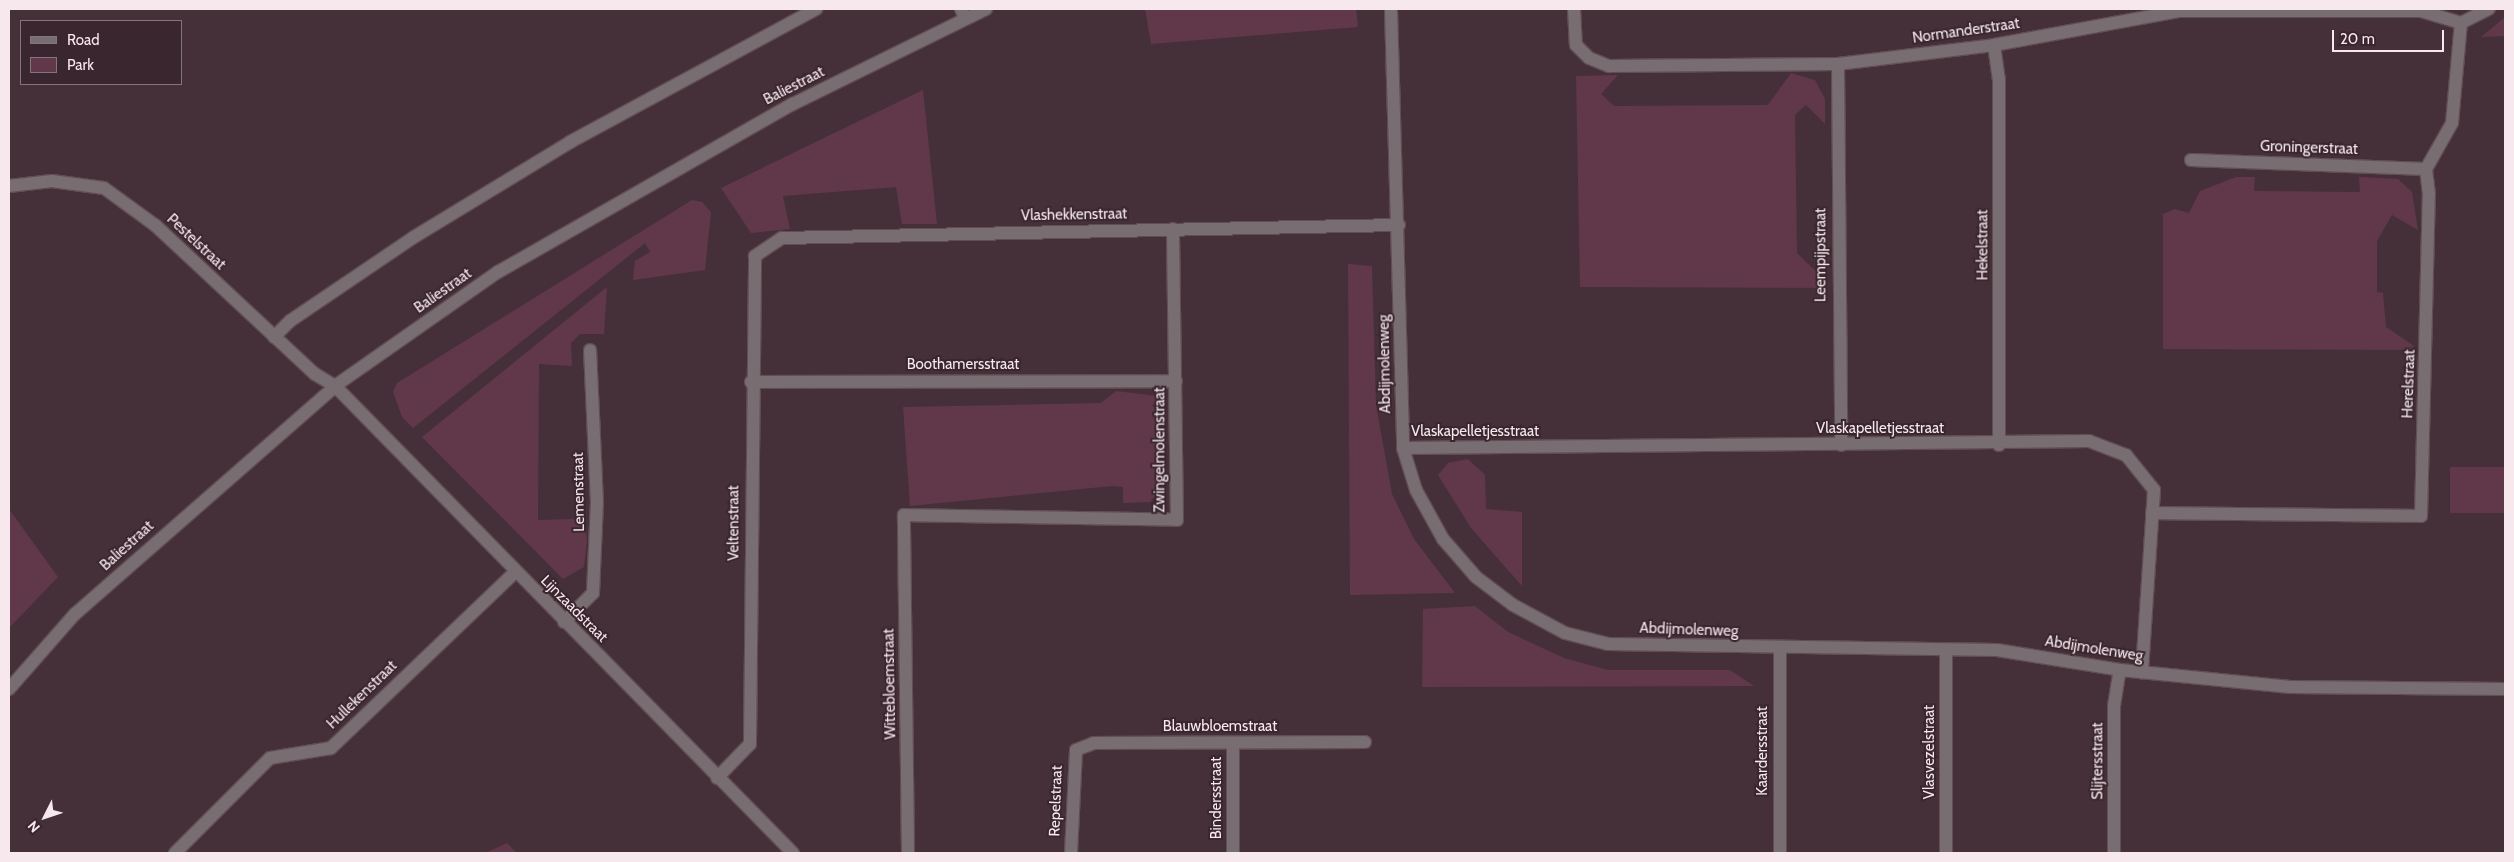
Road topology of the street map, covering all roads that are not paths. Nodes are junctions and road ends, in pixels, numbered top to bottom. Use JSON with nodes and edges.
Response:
{"nodes":[{"id":1,"x":816,"y":9,"type":"edge"},
{"id":2,"x":986,"y":9,"type":"edge"},
{"id":3,"x":1391,"y":9,"type":"edge"},
{"id":4,"x":1574,"y":9,"type":"edge"},
{"id":5,"x":2489,"y":9,"type":"edge"},
{"id":6,"x":963,"y":13,"type":"edge"},
{"id":7,"x":2461,"y":23,"type":"junction"},
{"id":8,"x":1994,"y":45,"type":"junction"},
{"id":9,"x":1838,"y":64,"type":"junction"},
{"id":10,"x":2192,"y":160,"type":"dead end"},
{"id":11,"x":2426,"y":169,"type":"junction"},
{"id":12,"x":9,"y":186,"type":"edge"},
{"id":13,"x":1399,"y":225,"type":"junction"},
{"id":14,"x":1173,"y":229,"type":"junction"},
{"id":15,"x":755,"y":256,"type":"joint"},
{"id":16,"x":274,"y":337,"type":"junction"},
{"id":17,"x":590,"y":350,"type":"dead end"},
{"id":18,"x":1176,"y":381,"type":"junction"},
{"id":19,"x":751,"y":382,"type":"junction"},
{"id":20,"x":335,"y":386,"type":"junction"},
{"id":21,"x":1999,"y":444,"type":"junction"},
{"id":22,"x":1841,"y":446,"type":"junction"},
{"id":23,"x":1403,"y":448,"type":"junction"},
{"id":24,"x":2152,"y":513,"type":"junction"},
{"id":25,"x":904,"y":514,"type":"joint"},
{"id":26,"x":514,"y":573,"type":"junction"},
{"id":27,"x":564,"y":622,"type":"junction"},
{"id":28,"x":1780,"y":650,"type":"junction"},
{"id":29,"x":1946,"y":650,"type":"junction"},
{"id":30,"x":2120,"y":670,"type":"junction"},
{"id":31,"x":2142,"y":673,"type":"junction"},
{"id":32,"x":9,"y":689,"type":"edge"},
{"id":33,"x":2505,"y":689,"type":"edge"},
{"id":34,"x":1366,"y":742,"type":"dead end"},
{"id":35,"x":1233,"y":743,"type":"junction"},
{"id":36,"x":1076,"y":750,"type":"joint"},
{"id":37,"x":717,"y":778,"type":"junction"},
{"id":38,"x":175,"y":853,"type":"edge"},
{"id":39,"x":793,"y":853,"type":"edge"},
{"id":40,"x":908,"y":853,"type":"edge"},
{"id":41,"x":1071,"y":853,"type":"edge"},
{"id":42,"x":1233,"y":853,"type":"edge"},
{"id":43,"x":1780,"y":853,"type":"edge"},
{"id":44,"x":1946,"y":853,"type":"edge"},
{"id":45,"x":2114,"y":853,"type":"edge"}],
"edges":[{"from":1,"to":16,"type":"street"},
{"from":2,"to":6,"type":"street","name":"Baliestraat"},
{"from":3,"to":13,"type":"street","name":"Abdijmolenweg"},
{"from":4,"to":9,"type":"street","name":"Normanderstraat"},
{"from":5,"to":7,"type":"street"},
{"from":6,"to":20,"type":"street","name":"Baliestraat"},
{"from":7,"to":8,"type":"street","name":"Normanderstraat"},
{"from":7,"to":11,"type":"street"},
{"from":8,"to":9,"type":"street","name":"Normanderstraat"},
{"from":8,"to":21,"type":"street","name":"Hekelstraat"},
{"from":9,"to":22,"type":"street","name":"Leempijpstraat"},
{"from":10,"to":11,"type":"street","name":"Groningerstraat"},
{"from":11,"to":24,"type":"street","name":"Herelstraat"},
{"from":12,"to":16,"type":"street","name":"Pestelstraat"},
{"from":13,"to":14,"type":"street","name":"Vlashekkenstraat"},
{"from":13,"to":23,"type":"street","name":"Abdijmolenweg"},
{"from":14,"to":15,"type":"street","name":"Vlashekkenstraat"},
{"from":14,"to":18,"type":"street","name":"Zwingelmolenstraat"},
{"from":15,"to":19,"type":"street","name":"Veltenstraat"},
{"from":16,"to":20,"type":"street","name":"Pestelstraat"},
{"from":17,"to":27,"type":"street","name":"Lemenstraat"},
{"from":18,"to":19,"type":"street","name":"Boothamersstraat"},
{"from":18,"to":25,"type":"street","name":"Zwingelmolenstraat"},
{"from":19,"to":37,"type":"street","name":"Veltenstraat"},
{"from":20,"to":26,"type":"street","name":"Lijnzaadstraat"},
{"from":20,"to":32,"type":"street","name":"Baliestraat"},
{"from":21,"to":22,"type":"street","name":"Vlaskapelletjesstraat"},
{"from":21,"to":24,"type":"street","name":"Vlaskapelletjesstraat"},
{"from":22,"to":23,"type":"street","name":"Vlaskapelletjesstraat"},
{"from":23,"to":28,"type":"street","name":"Abdijmolenweg"},
{"from":24,"to":31,"type":"street","name":"Vlaskapelletjesstraat"},
{"from":25,"to":40,"type":"street","name":"Wittebloemstraat"},
{"from":26,"to":27,"type":"street","name":"Lijnzaadstraat"},
{"from":26,"to":38,"type":"street","name":"Hullekenstraat"},
{"from":27,"to":37,"type":"street","name":"Lijnzaadstraat"},
{"from":28,"to":29,"type":"street","name":"Abdijmolenweg"},
{"from":28,"to":43,"type":"street","name":"Kaardersstraat"},
{"from":29,"to":30,"type":"street","name":"Abdijmolenweg"},
{"from":29,"to":44,"type":"street","name":"Vlasvezelstraat"},
{"from":30,"to":31,"type":"street","name":"Abdijmolenweg"},
{"from":30,"to":45,"type":"street","name":"Slijtersstraat"},
{"from":31,"to":33,"type":"street","name":"Abdijmolenweg"},
{"from":34,"to":35,"type":"street","name":"Blauwbloemstraat"},
{"from":35,"to":36,"type":"street","name":"Blauwbloemstraat"},
{"from":35,"to":42,"type":"street","name":"Bindersstraat"},
{"from":36,"to":41,"type":"street","name":"Repelstraat"},
{"from":37,"to":39,"type":"street","name":"Lijnzaadstraat"}]}
